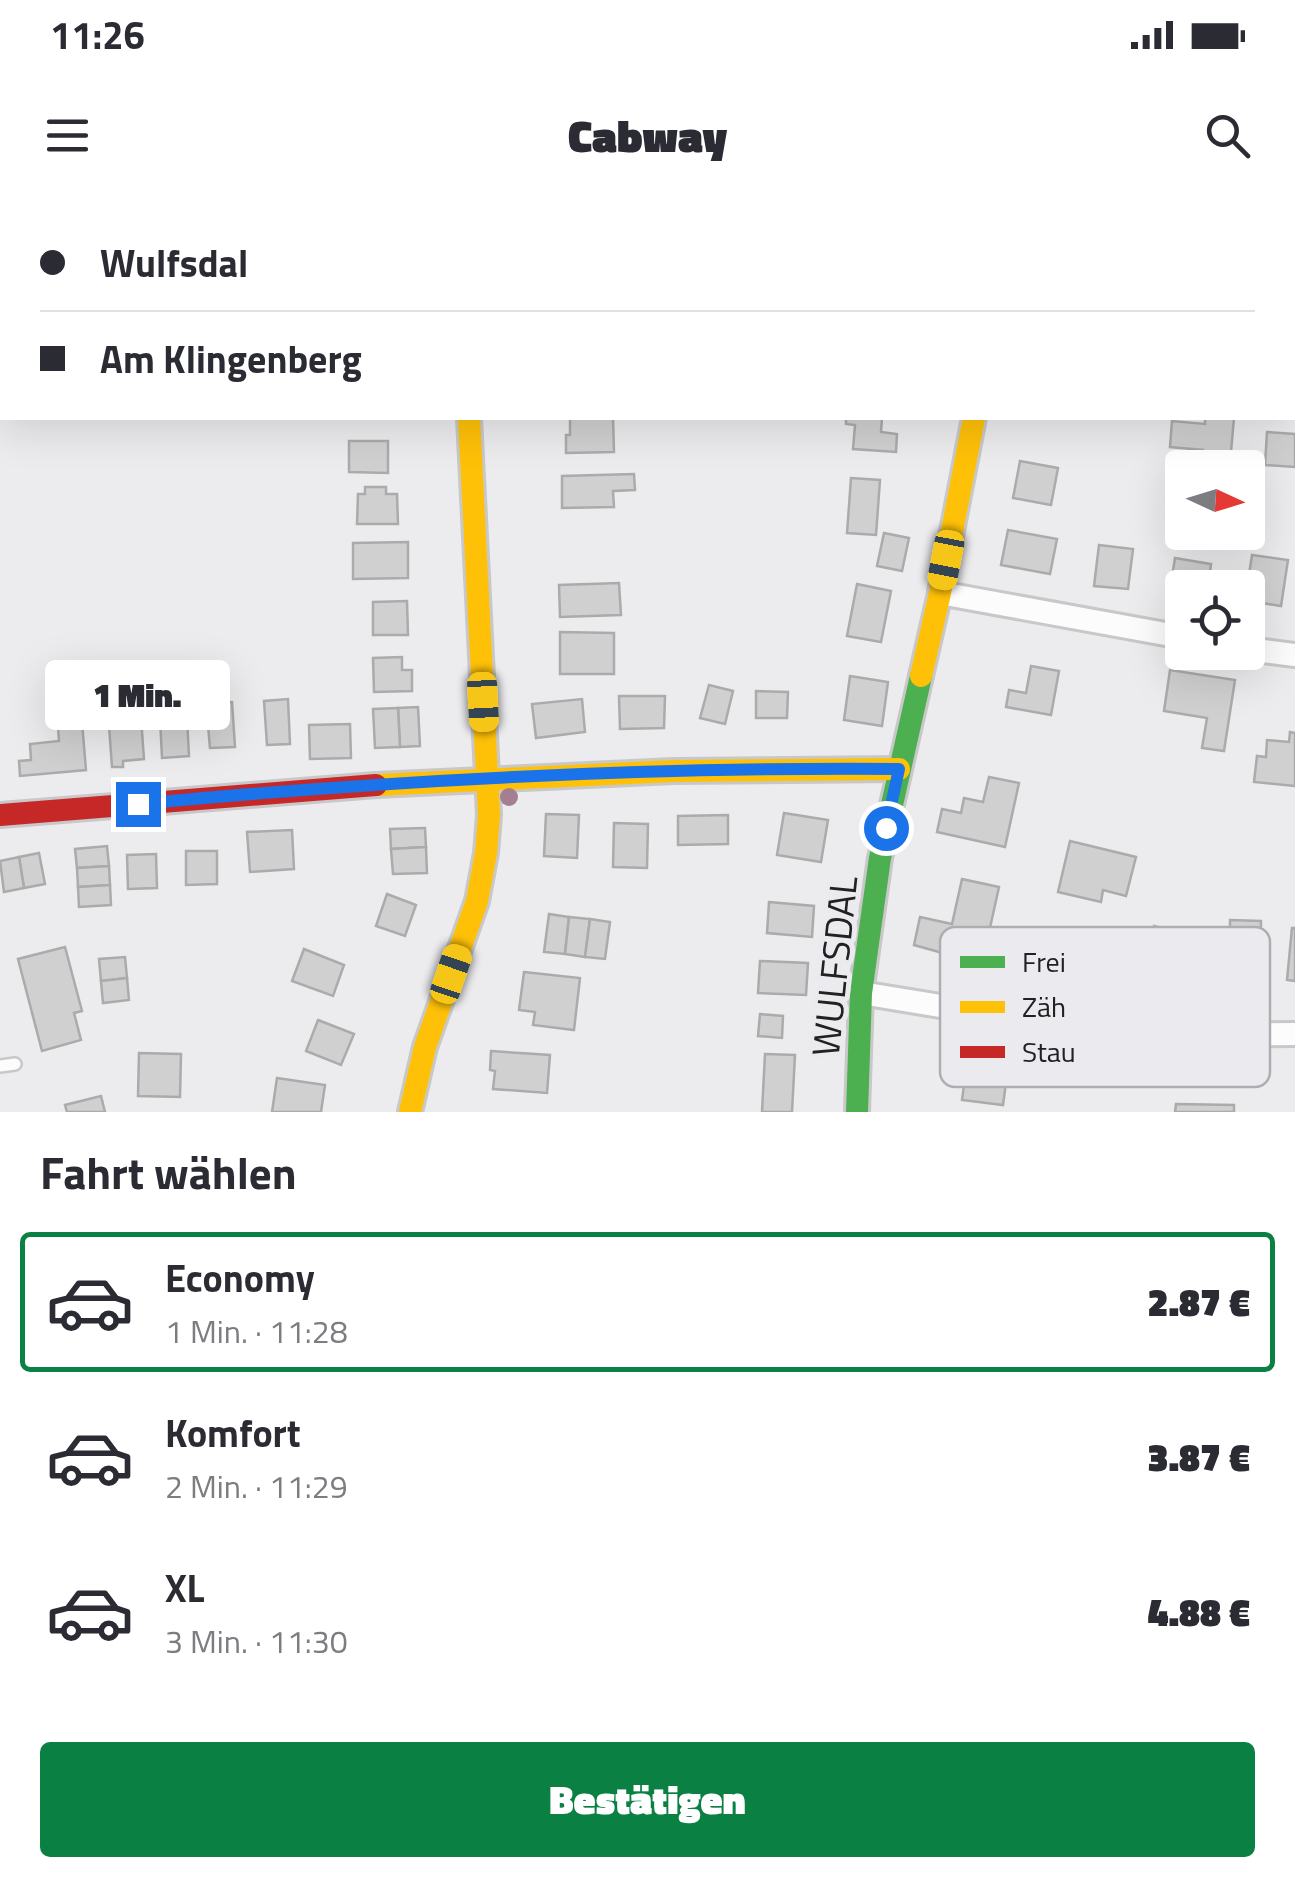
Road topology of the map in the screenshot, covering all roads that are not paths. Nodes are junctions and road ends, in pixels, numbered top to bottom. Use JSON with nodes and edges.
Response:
{"nodes":[{"id":1,"x":469,"y":420,"type":"edge"},
{"id":2,"x":974,"y":420,"type":"edge"},
{"id":3,"x":940,"y":593,"type":"junction"},
{"id":4,"x":1165,"y":634,"type":"edge"},
{"id":5,"x":1265,"y":651,"type":"edge"},
{"id":6,"x":1295,"y":655,"type":"edge"},
{"id":7,"x":899,"y":769,"type":"junction"},
{"id":8,"x":486,"y":778,"type":"junction"},
{"id":9,"x":0,"y":816,"type":"edge"},
{"id":10,"x":862,"y":993,"type":"junction"},
{"id":11,"x":940,"y":1006,"type":"edge"},
{"id":12,"x":1270,"y":1034,"type":"edge"},
{"id":13,"x":1295,"y":1034,"type":"edge"},
{"id":14,"x":14,"y":1064,"type":"dead end"},
{"id":15,"x":0,"y":1066,"type":"edge"},
{"id":16,"x":410,"y":1112,"type":"edge"},
{"id":17,"x":857,"y":1112,"type":"edge"}],
"edges":[{"from":1,"to":8,"type":"street"},
{"from":2,"to":3,"type":"street","name":"WULFSDAL"},
{"from":3,"to":4,"type":"street"},
{"from":3,"to":7,"type":"street","name":"WULFSDAL"},
{"from":5,"to":6,"type":"street"},
{"from":7,"to":8,"type":"street"},
{"from":7,"to":10,"type":"street","name":"WULFSDAL"},
{"from":8,"to":9,"type":"street"},
{"from":8,"to":16,"type":"street"},
{"from":10,"to":11,"type":"street"},
{"from":10,"to":17,"type":"street","name":"WULFSDAL"},
{"from":12,"to":13,"type":"street"},
{"from":14,"to":15,"type":"lane"}]}
